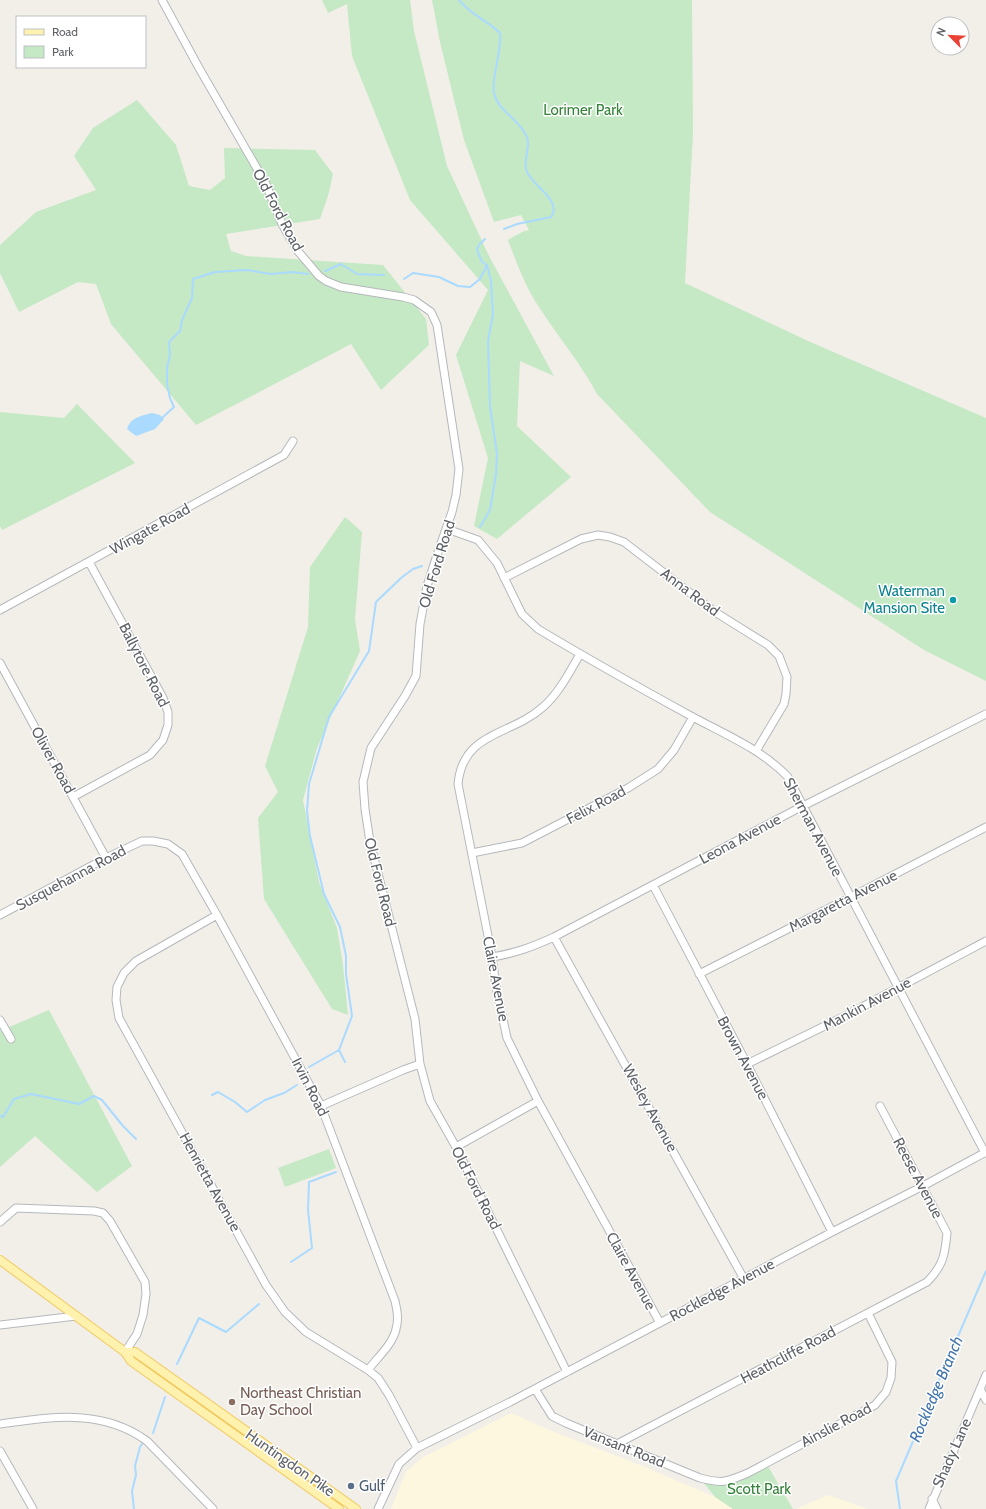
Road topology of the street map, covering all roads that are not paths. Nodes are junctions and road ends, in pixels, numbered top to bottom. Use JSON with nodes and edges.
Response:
{"nodes":[{"id":1,"x":162,"y":0,"type":"edge"},
{"id":2,"x":293,"y":441,"type":"dead end"},
{"id":3,"x":447,"y":529,"type":"junction"},
{"id":4,"x":89,"y":562,"type":"junction"},
{"id":5,"x":504,"y":578,"type":"junction"},
{"id":6,"x":0,"y":610,"type":"edge"},
{"id":7,"x":580,"y":654,"type":"junction"},
{"id":8,"x":0,"y":663,"type":"edge"},
{"id":9,"x":986,"y":714,"type":"edge"},
{"id":10,"x":693,"y":717,"type":"junction"},
{"id":11,"x":756,"y":750,"type":"junction"},
{"id":12,"x":74,"y":797,"type":"junction"},
{"id":13,"x":804,"y":806,"type":"junction"},
{"id":14,"x":986,"y":827,"type":"edge"},
{"id":15,"x":142,"y":841,"type":"joint"},
{"id":16,"x":472,"y":853,"type":"junction"},
{"id":17,"x":106,"y":858,"type":"junction"},
{"id":18,"x":653,"y":885,"type":"junction"},
{"id":19,"x":851,"y":897,"type":"junction"},
{"id":20,"x":0,"y":915,"type":"edge"},
{"id":21,"x":217,"y":915,"type":"junction"},
{"id":22,"x":554,"y":937,"type":"junction"},
{"id":23,"x":986,"y":941,"type":"edge"},
{"id":24,"x":492,"y":957,"type":"junction"},
{"id":25,"x":699,"y":974,"type":"junction"},
{"id":26,"x":898,"y":987,"type":"junction"},
{"id":27,"x":0,"y":1020,"type":"edge"},
{"id":28,"x":11,"y":1039,"type":"dead end"},
{"id":29,"x":420,"y":1064,"type":"junction"},
{"id":30,"x":747,"y":1064,"type":"junction"},
{"id":31,"x":538,"y":1101,"type":"junction"},
{"id":32,"x":321,"y":1106,"type":"junction"},
{"id":33,"x":880,"y":1106,"type":"dead end"},
{"id":34,"x":456,"y":1147,"type":"junction"},
{"id":35,"x":986,"y":1153,"type":"edge"},
{"id":36,"x":923,"y":1186,"type":"junction"},
{"id":37,"x":0,"y":1222,"type":"edge"},
{"id":38,"x":832,"y":1232,"type":"junction"},
{"id":39,"x":945,"y":1253,"type":"joint"},
{"id":40,"x":0,"y":1260,"type":"edge"},
{"id":41,"x":744,"y":1279,"type":"junction"},
{"id":42,"x":868,"y":1313,"type":"junction"},
{"id":43,"x":76,"y":1316,"type":"junction"},
{"id":44,"x":660,"y":1323,"type":"junction"},
{"id":45,"x":0,"y":1325,"type":"edge"},
{"id":46,"x":126,"y":1352,"type":"junction"},
{"id":47,"x":368,"y":1370,"type":"junction"},
{"id":48,"x":567,"y":1372,"type":"junction"},
{"id":49,"x":986,"y":1375,"type":"edge"},
{"id":50,"x":535,"y":1389,"type":"junction"},
{"id":51,"x":980,"y":1389,"type":"junction"},
{"id":52,"x":986,"y":1400,"type":"edge"},
{"id":53,"x":0,"y":1424,"type":"edge"},
{"id":54,"x":617,"y":1444,"type":"junction"},
{"id":55,"x":417,"y":1448,"type":"junction"},
{"id":56,"x":0,"y":1451,"type":"edge"},
{"id":57,"x":727,"y":1482,"type":"joint"},
{"id":58,"x":932,"y":1499,"type":"junction"},
{"id":59,"x":33,"y":1509,"type":"edge"},
{"id":60,"x":213,"y":1509,"type":"edge"},
{"id":61,"x":339,"y":1509,"type":"edge"},
{"id":62,"x":356,"y":1509,"type":"edge"},
{"id":63,"x":378,"y":1509,"type":"edge"},
{"id":64,"x":929,"y":1509,"type":"edge"},
{"id":65,"x":937,"y":1509,"type":"edge"}],
"edges":[{"from":1,"to":3,"type":"street","name":"Old Ford Road"},
{"from":2,"to":4,"type":"street","name":"Wingate Road"},
{"from":3,"to":5,"type":"street","name":"Sherman Avenue"},
{"from":3,"to":29,"type":"street","name":"Old Ford Road"},
{"from":4,"to":6,"type":"street","name":"Wingate Road"},
{"from":4,"to":12,"type":"street","name":"Ballytore Road"},
{"from":5,"to":7,"type":"street","name":"Sherman Avenue"},
{"from":5,"to":11,"type":"street","name":"Anna Road"},
{"from":7,"to":10,"type":"street","name":"Sherman Avenue"},
{"from":7,"to":16,"type":"street","name":"Claire Avenue"},
{"from":8,"to":12,"type":"street","name":"Oliver Road"},
{"from":9,"to":13,"type":"street","name":"Leona Avenue"},
{"from":10,"to":11,"type":"street","name":"Sherman Avenue"},
{"from":10,"to":16,"type":"street","name":"Felix Road"},
{"from":11,"to":13,"type":"street","name":"Sherman Avenue"},
{"from":12,"to":17,"type":"street","name":"Oliver Road"},
{"from":13,"to":18,"type":"street","name":"Leona Avenue"},
{"from":13,"to":19,"type":"street","name":"Sherman Avenue"},
{"from":14,"to":19,"type":"street","name":"Margaretta Avenue"},
{"from":15,"to":17,"type":"street","name":"Susquehanna Road"},
{"from":15,"to":21,"type":"street","name":"Irvin Road"},
{"from":16,"to":24,"type":"street","name":"Claire Avenue"},
{"from":17,"to":20,"type":"street","name":"Susquehanna Road"},
{"from":18,"to":22,"type":"street","name":"Leona Avenue"},
{"from":18,"to":25,"type":"street","name":"Brown Avenue"},
{"from":19,"to":25,"type":"street","name":"Margaretta Avenue"},
{"from":19,"to":26,"type":"street","name":"Sherman Avenue"},
{"from":21,"to":32,"type":"street","name":"Irvin Road"},
{"from":21,"to":47,"type":"street","name":"Henrietta Avenue"},
{"from":22,"to":24,"type":"street","name":"Leona Avenue"},
{"from":22,"to":41,"type":"street","name":"Wesley Avenue"},
{"from":23,"to":26,"type":"street","name":"Mankin Avenue"},
{"from":24,"to":31,"type":"street","name":"Claire Avenue"},
{"from":25,"to":30,"type":"street","name":"Brown Avenue"},
{"from":26,"to":30,"type":"street","name":"Mankin Avenue"},
{"from":26,"to":35,"type":"street","name":"Sherman Avenue"},
{"from":27,"to":28,"type":"street"},
{"from":29,"to":32,"type":"street"},
{"from":29,"to":34,"type":"street","name":"Old Ford Road"},
{"from":30,"to":38,"type":"street","name":"Brown Avenue"},
{"from":31,"to":34,"type":"street"},
{"from":31,"to":44,"type":"street","name":"Claire Avenue"},
{"from":32,"to":47,"type":"street","name":"Irvin Road"},
{"from":33,"to":36,"type":"street","name":"Reese Avenue"},
{"from":34,"to":48,"type":"street","name":"Old Ford Road"},
{"from":35,"to":36,"type":"street","name":"Rockledge Avenue"},
{"from":36,"to":38,"type":"street","name":"Rockledge Avenue"},
{"from":36,"to":39,"type":"street","name":"Reese Avenue"},
{"from":37,"to":46,"type":"street"},
{"from":38,"to":41,"type":"street","name":"Rockledge Avenue"},
{"from":39,"to":42,"type":"street","name":"Heathcliffe Road"},
{"from":40,"to":43,"type":"main road","name":"Huntingdon Pike"},
{"from":41,"to":44,"type":"street","name":"Rockledge Avenue"},
{"from":42,"to":54,"type":"street","name":"Heathcliffe Road"},
{"from":42,"to":57,"type":"street","name":"Ainslie Road"},
{"from":43,"to":45,"type":"street"},
{"from":43,"to":46,"type":"main road","name":"Huntingdon Pike"},
{"from":44,"to":48,"type":"street","name":"Rockledge Avenue"},
{"from":46,"to":61,"type":"main road","name":"Huntingdon Pike"},
{"from":46,"to":62,"type":"main road","name":"Huntingdon Pike"},
{"from":47,"to":55,"type":"street","name":"Henrietta Avenue"},
{"from":48,"to":50,"type":"street","name":"Rockledge Avenue"},
{"from":49,"to":51,"type":"street","name":"Shady Lane"},
{"from":50,"to":54,"type":"street","name":"Vansant Road"},
{"from":50,"to":55,"type":"street","name":"Rockledge Avenue"},
{"from":51,"to":52,"type":"street"},
{"from":51,"to":58,"type":"street","name":"Shady Lane"},
{"from":53,"to":60,"type":"street"},
{"from":54,"to":57,"type":"street","name":"Vansant Road"},
{"from":55,"to":63,"type":"street","name":"Rockledge Avenue"},
{"from":56,"to":59,"type":"street"},
{"from":58,"to":64,"type":"street","name":"Shady Lane"},
{"from":58,"to":65,"type":"street"}]}
